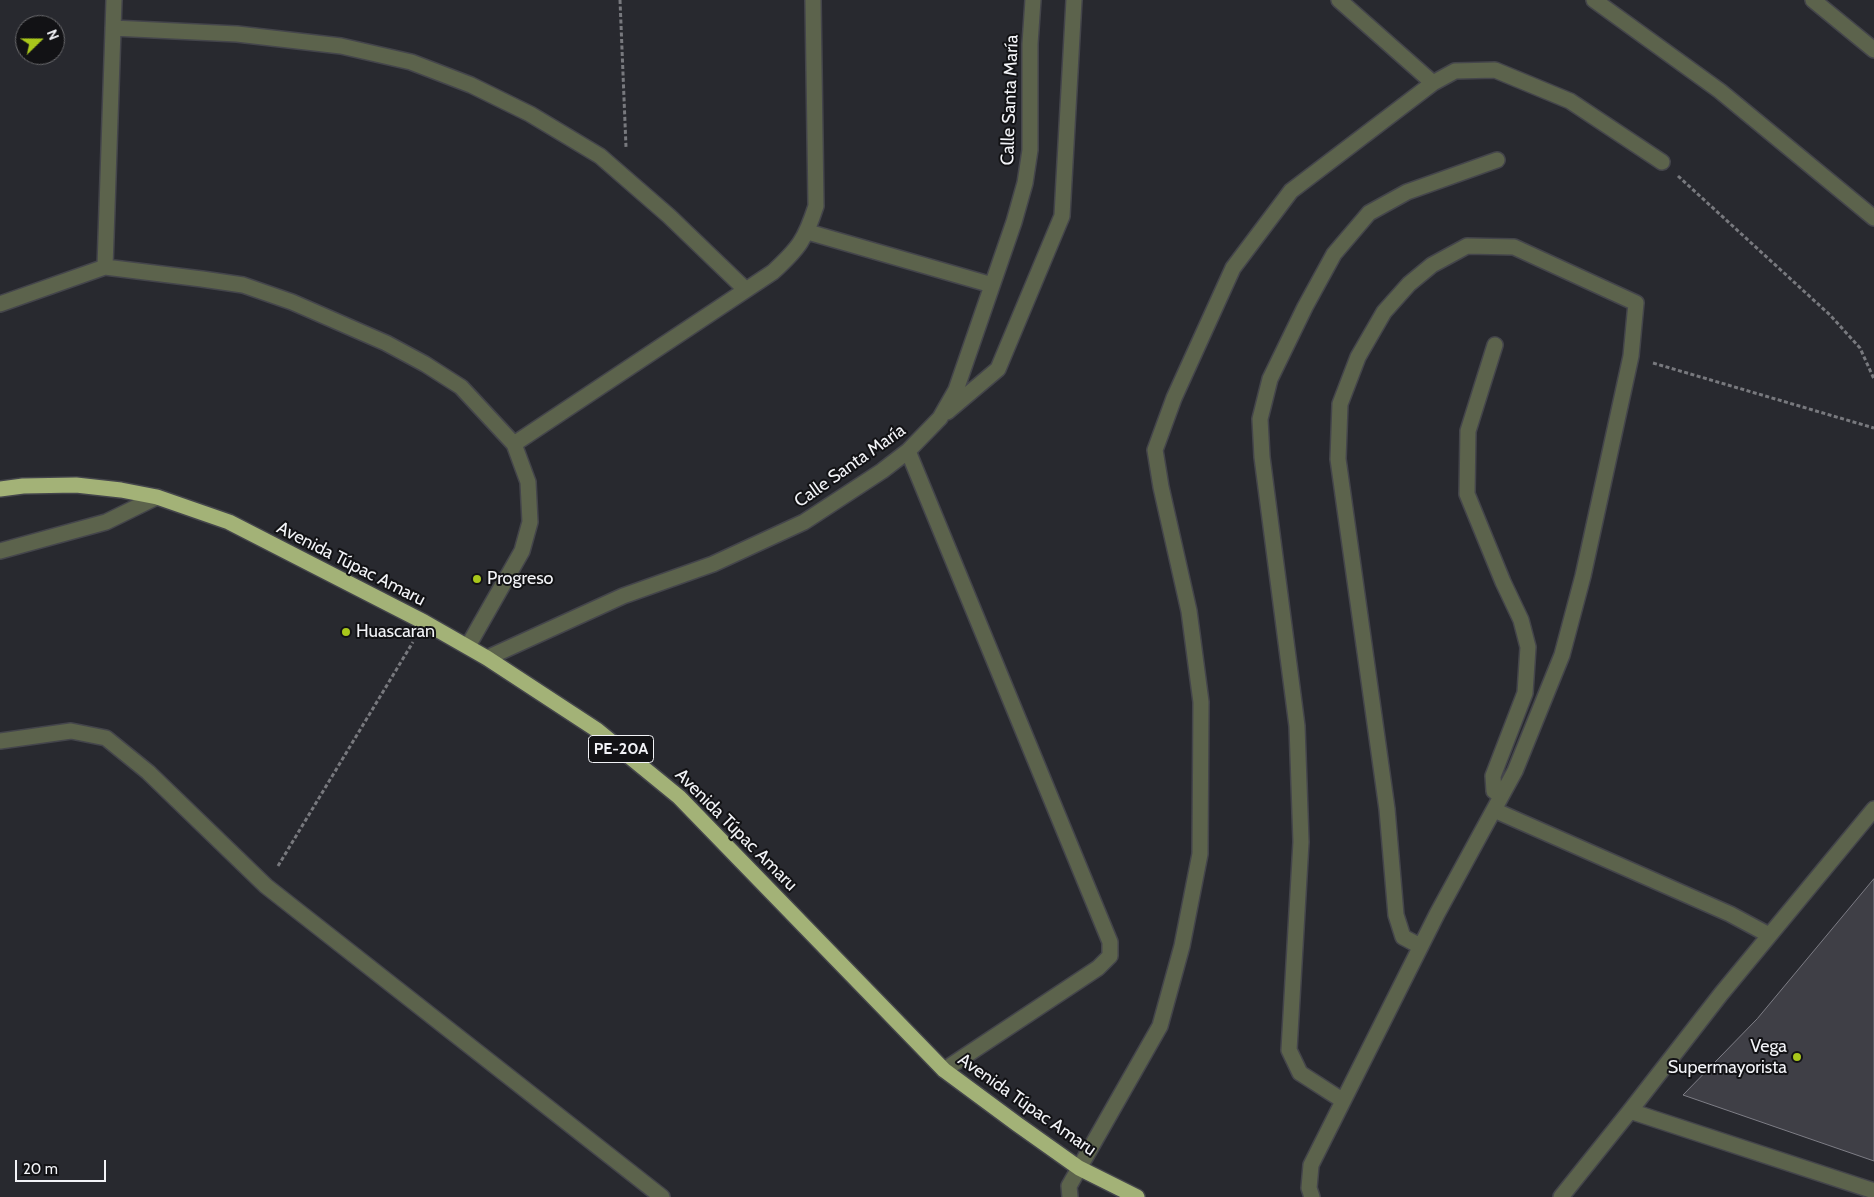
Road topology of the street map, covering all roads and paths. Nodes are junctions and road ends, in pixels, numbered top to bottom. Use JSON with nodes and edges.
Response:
{"nodes":[{"id":1,"x":114,"y":0,"type":"edge"},
{"id":2,"x":620,"y":0,"type":"edge"},
{"id":3,"x":813,"y":0,"type":"edge"},
{"id":4,"x":1033,"y":0,"type":"edge"},
{"id":5,"x":1074,"y":0,"type":"edge"},
{"id":6,"x":1340,"y":0,"type":"edge"},
{"id":7,"x":1594,"y":0,"type":"edge"},
{"id":8,"x":1813,"y":0,"type":"edge"},
{"id":9,"x":113,"y":28,"type":"junction"},
{"id":10,"x":1874,"y":50,"type":"edge"},
{"id":11,"x":1433,"y":83,"type":"junction"},
{"id":12,"x":1497,"y":160,"type":"dead end"},
{"id":13,"x":1662,"y":162,"type":"joint"},
{"id":14,"x":627,"y":180,"type":"junction"},
{"id":15,"x":1874,"y":218,"type":"edge"},
{"id":16,"x":808,"y":232,"type":"junction"},
{"id":17,"x":105,"y":267,"type":"junction"},
{"id":18,"x":992,"y":285,"type":"junction"},
{"id":19,"x":745,"y":290,"type":"junction"},
{"id":20,"x":0,"y":304,"type":"edge"},
{"id":21,"x":1495,"y":345,"type":"dead end"},
{"id":22,"x":1630,"y":356,"type":"junction"},
{"id":23,"x":1874,"y":379,"type":"edge"},
{"id":24,"x":940,"y":418,"type":"junction"},
{"id":25,"x":1874,"y":428,"type":"edge"},
{"id":26,"x":514,"y":444,"type":"junction"},
{"id":27,"x":908,"y":451,"type":"junction"},
{"id":28,"x":0,"y":489,"type":"edge"},
{"id":29,"x":157,"y":497,"type":"junction"},
{"id":30,"x":0,"y":551,"type":"edge"},
{"id":31,"x":424,"y":622,"type":"junction"},
{"id":32,"x":468,"y":646,"type":"junction"},
{"id":33,"x":487,"y":658,"type":"junction"},
{"id":34,"x":0,"y":741,"type":"edge"},
{"id":35,"x":1497,"y":803,"type":"junction"},
{"id":36,"x":1874,"y":809,"type":"edge"},
{"id":37,"x":266,"y":886,"type":"junction"},
{"id":38,"x":1769,"y":935,"type":"junction"},
{"id":39,"x":1420,"y":946,"type":"junction"},
{"id":40,"x":944,"y":1070,"type":"junction"},
{"id":41,"x":1342,"y":1100,"type":"junction"},
{"id":42,"x":1630,"y":1111,"type":"junction"},
{"id":43,"x":1079,"y":1168,"type":"junction"},
{"id":44,"x":1874,"y":1191,"type":"edge"},
{"id":45,"x":662,"y":1197,"type":"edge"},
{"id":46,"x":1070,"y":1197,"type":"edge"},
{"id":47,"x":1137,"y":1197,"type":"edge"},
{"id":48,"x":1312,"y":1197,"type":"edge"},
{"id":49,"x":1561,"y":1197,"type":"edge"}],
"edges":[{"from":1,"to":9,"type":"street"},
{"from":2,"to":14,"type":"path"},
{"from":3,"to":16,"type":"street"},
{"from":4,"to":18,"type":"street","name":"Calle Santa María"},
{"from":5,"to":24,"type":"street"},
{"from":6,"to":11,"type":"street"},
{"from":7,"to":15,"type":"street"},
{"from":8,"to":10,"type":"street"},
{"from":9,"to":14,"type":"street"},
{"from":9,"to":17,"type":"street"},
{"from":11,"to":13,"type":"street"},
{"from":11,"to":43,"type":"street"},
{"from":12,"to":41,"type":"street"},
{"from":13,"to":23,"type":"path"},
{"from":14,"to":19,"type":"street"},
{"from":16,"to":18,"type":"street"},
{"from":16,"to":19,"type":"street"},
{"from":17,"to":20,"type":"street"},
{"from":17,"to":26,"type":"street"},
{"from":18,"to":24,"type":"street","name":"Calle Santa María"},
{"from":19,"to":26,"type":"street"},
{"from":21,"to":35,"type":"street"},
{"from":22,"to":25,"type":"path"},
{"from":22,"to":35,"type":"street"},
{"from":22,"to":39,"type":"street"},
{"from":24,"to":27,"type":"street","name":"Calle Santa María"},
{"from":26,"to":32,"type":"street"},
{"from":27,"to":33,"type":"street","name":"Calle Santa María"},
{"from":27,"to":40,"type":"street"},
{"from":28,"to":29,"type":"highway","name":"Avenida Túpac Amaru","number":"PE-20A"},
{"from":29,"to":30,"type":"street"},
{"from":29,"to":31,"type":"highway","name":"Avenida Túpac Amaru","number":"PE-20A"},
{"from":31,"to":32,"type":"highway","name":"Avenida Túpac Amaru","number":"PE-20A"},
{"from":31,"to":37,"type":"path"},
{"from":32,"to":33,"type":"highway","name":"Avenida Túpac Amaru","number":"PE-20A"},
{"from":33,"to":40,"type":"highway","name":"Avenida Túpac Amaru","number":"PE-20A"},
{"from":34,"to":37,"type":"street"},
{"from":35,"to":38,"type":"street"},
{"from":35,"to":39,"type":"street"},
{"from":36,"to":38,"type":"street"},
{"from":37,"to":45,"type":"street"},
{"from":38,"to":42,"type":"street"},
{"from":39,"to":41,"type":"street"},
{"from":40,"to":43,"type":"highway","name":"Avenida Túpac Amaru","number":"PE-20A"},
{"from":41,"to":48,"type":"street"},
{"from":42,"to":44,"type":"street"},
{"from":42,"to":49,"type":"street"},
{"from":43,"to":46,"type":"street"},
{"from":43,"to":47,"type":"highway","name":"Avenida Túpac Amaru","number":"PE-20A"}]}
